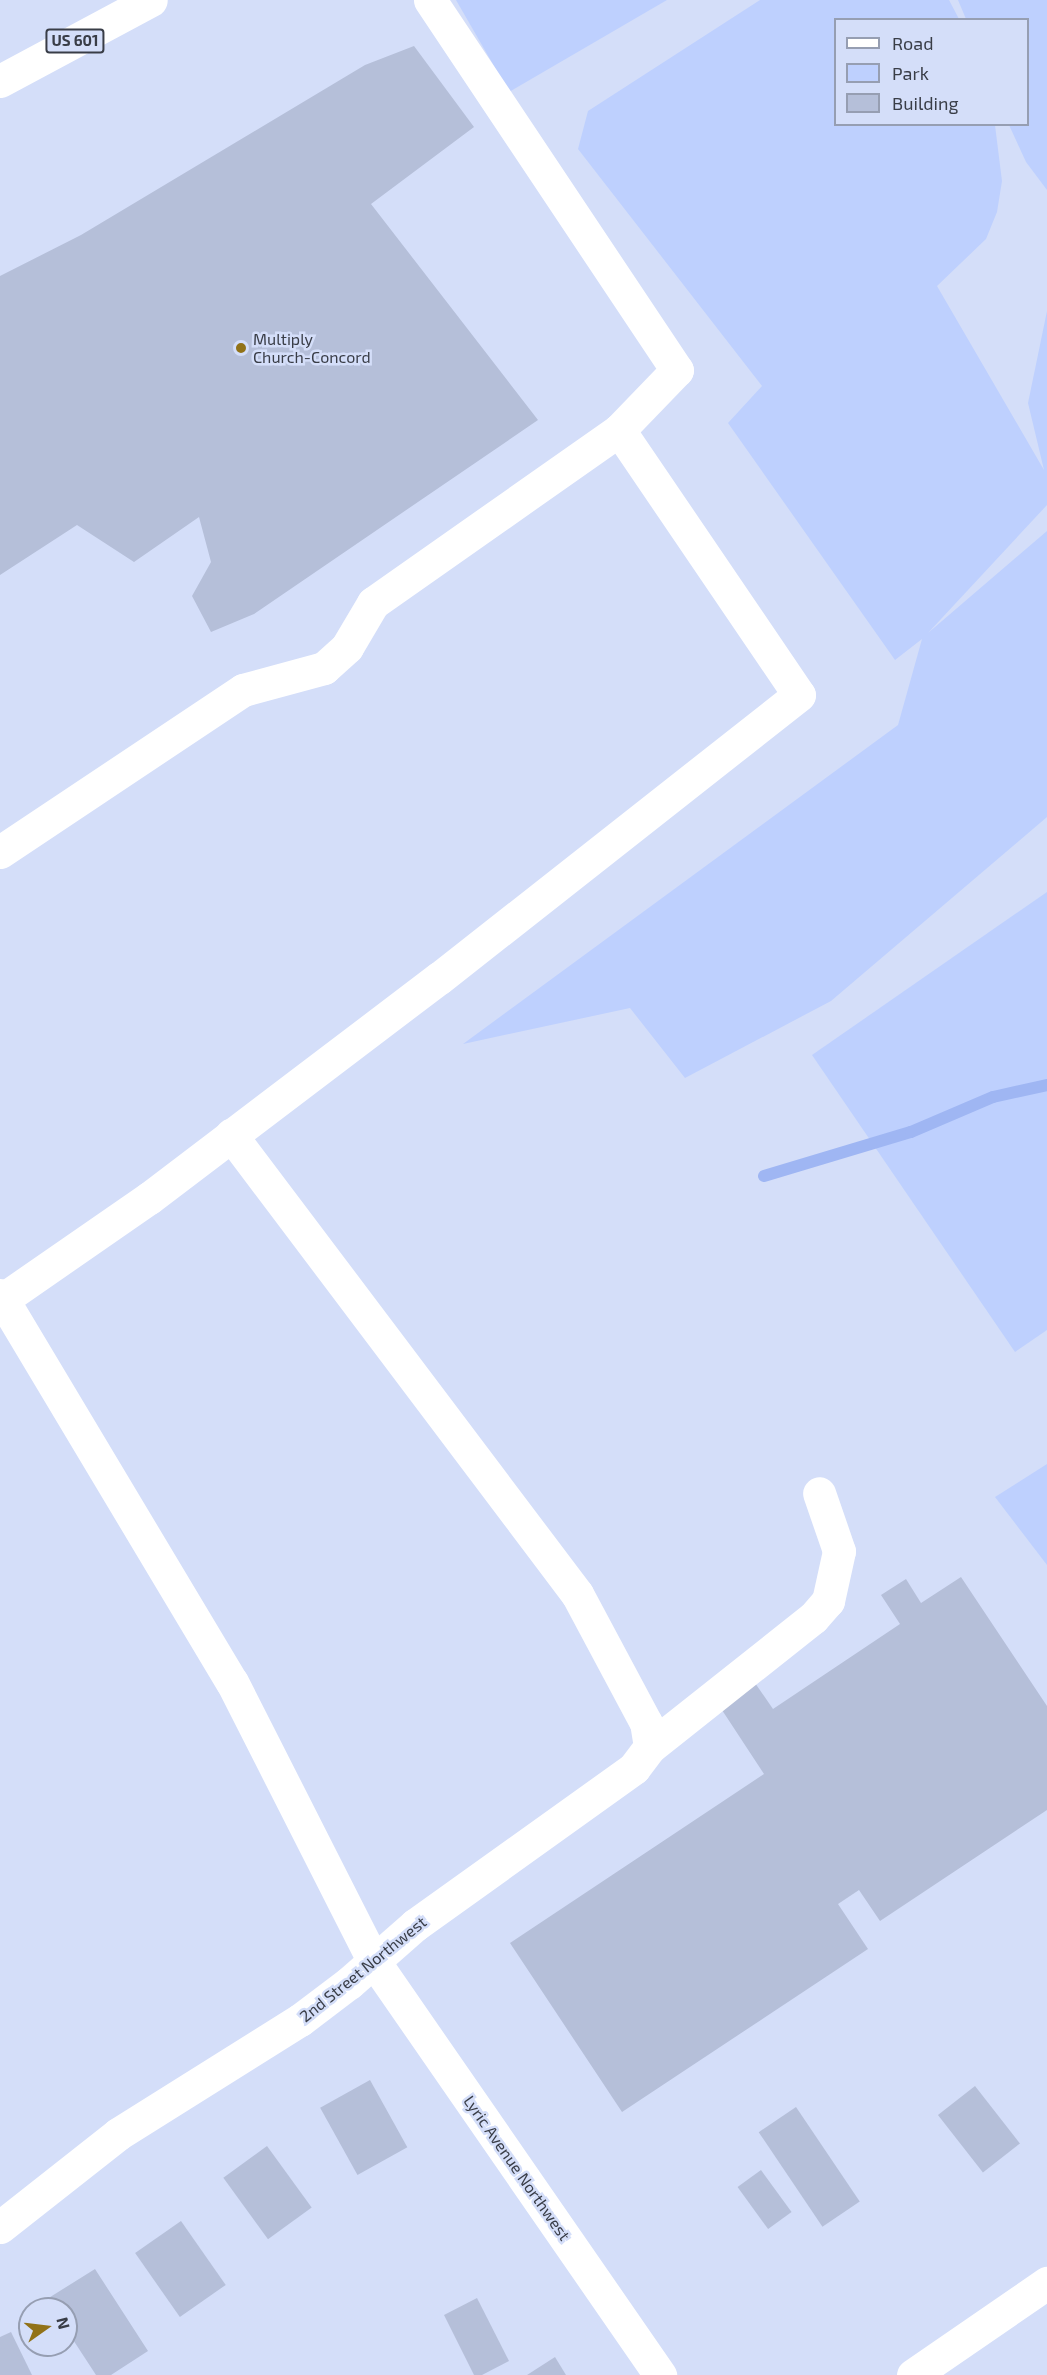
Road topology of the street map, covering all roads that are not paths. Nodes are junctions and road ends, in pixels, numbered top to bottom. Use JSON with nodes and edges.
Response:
{"nodes":[{"id":1,"x":151,"y":0,"type":"edge"},
{"id":2,"x":437,"y":12,"type":"edge"},
{"id":3,"x":0,"y":81,"type":"edge"},
{"id":4,"x":619,"y":429,"type":"junction"},
{"id":5,"x":0,"y":852,"type":"edge"},
{"id":6,"x":231,"y":1135,"type":"junction"},
{"id":7,"x":2,"y":1297,"type":"edge"},
{"id":8,"x":819,"y":1493,"type":"dead end"},
{"id":9,"x":642,"y":1757,"type":"junction"},
{"id":10,"x":373,"y":1960,"type":"junction"},
{"id":11,"x":0,"y":2227,"type":"edge"},
{"id":12,"x":1047,"y":2283,"type":"edge"},
{"id":13,"x":660,"y":2375,"type":"edge"},
{"id":14,"x":912,"y":2375,"type":"edge"}],
"edges":[{"from":1,"to":3,"type":"main road","number":"US 601"},
{"from":2,"to":4,"type":"main road"},
{"from":4,"to":5,"type":"main road"},
{"from":4,"to":6,"type":"main road"},
{"from":6,"to":7,"type":"main road"},
{"from":6,"to":9,"type":"main road"},
{"from":7,"to":10,"type":"main road","name":"Lyric Avenue Northwest"},
{"from":8,"to":9,"type":"main road","name":"2nd Street Northwest"},
{"from":9,"to":10,"type":"main road","name":"2nd Street Northwest"},
{"from":10,"to":11,"type":"main road","name":"2nd Street Northwest"},
{"from":10,"to":13,"type":"main road","name":"Lyric Avenue Northwest"},
{"from":12,"to":14,"type":"main road"}]}
